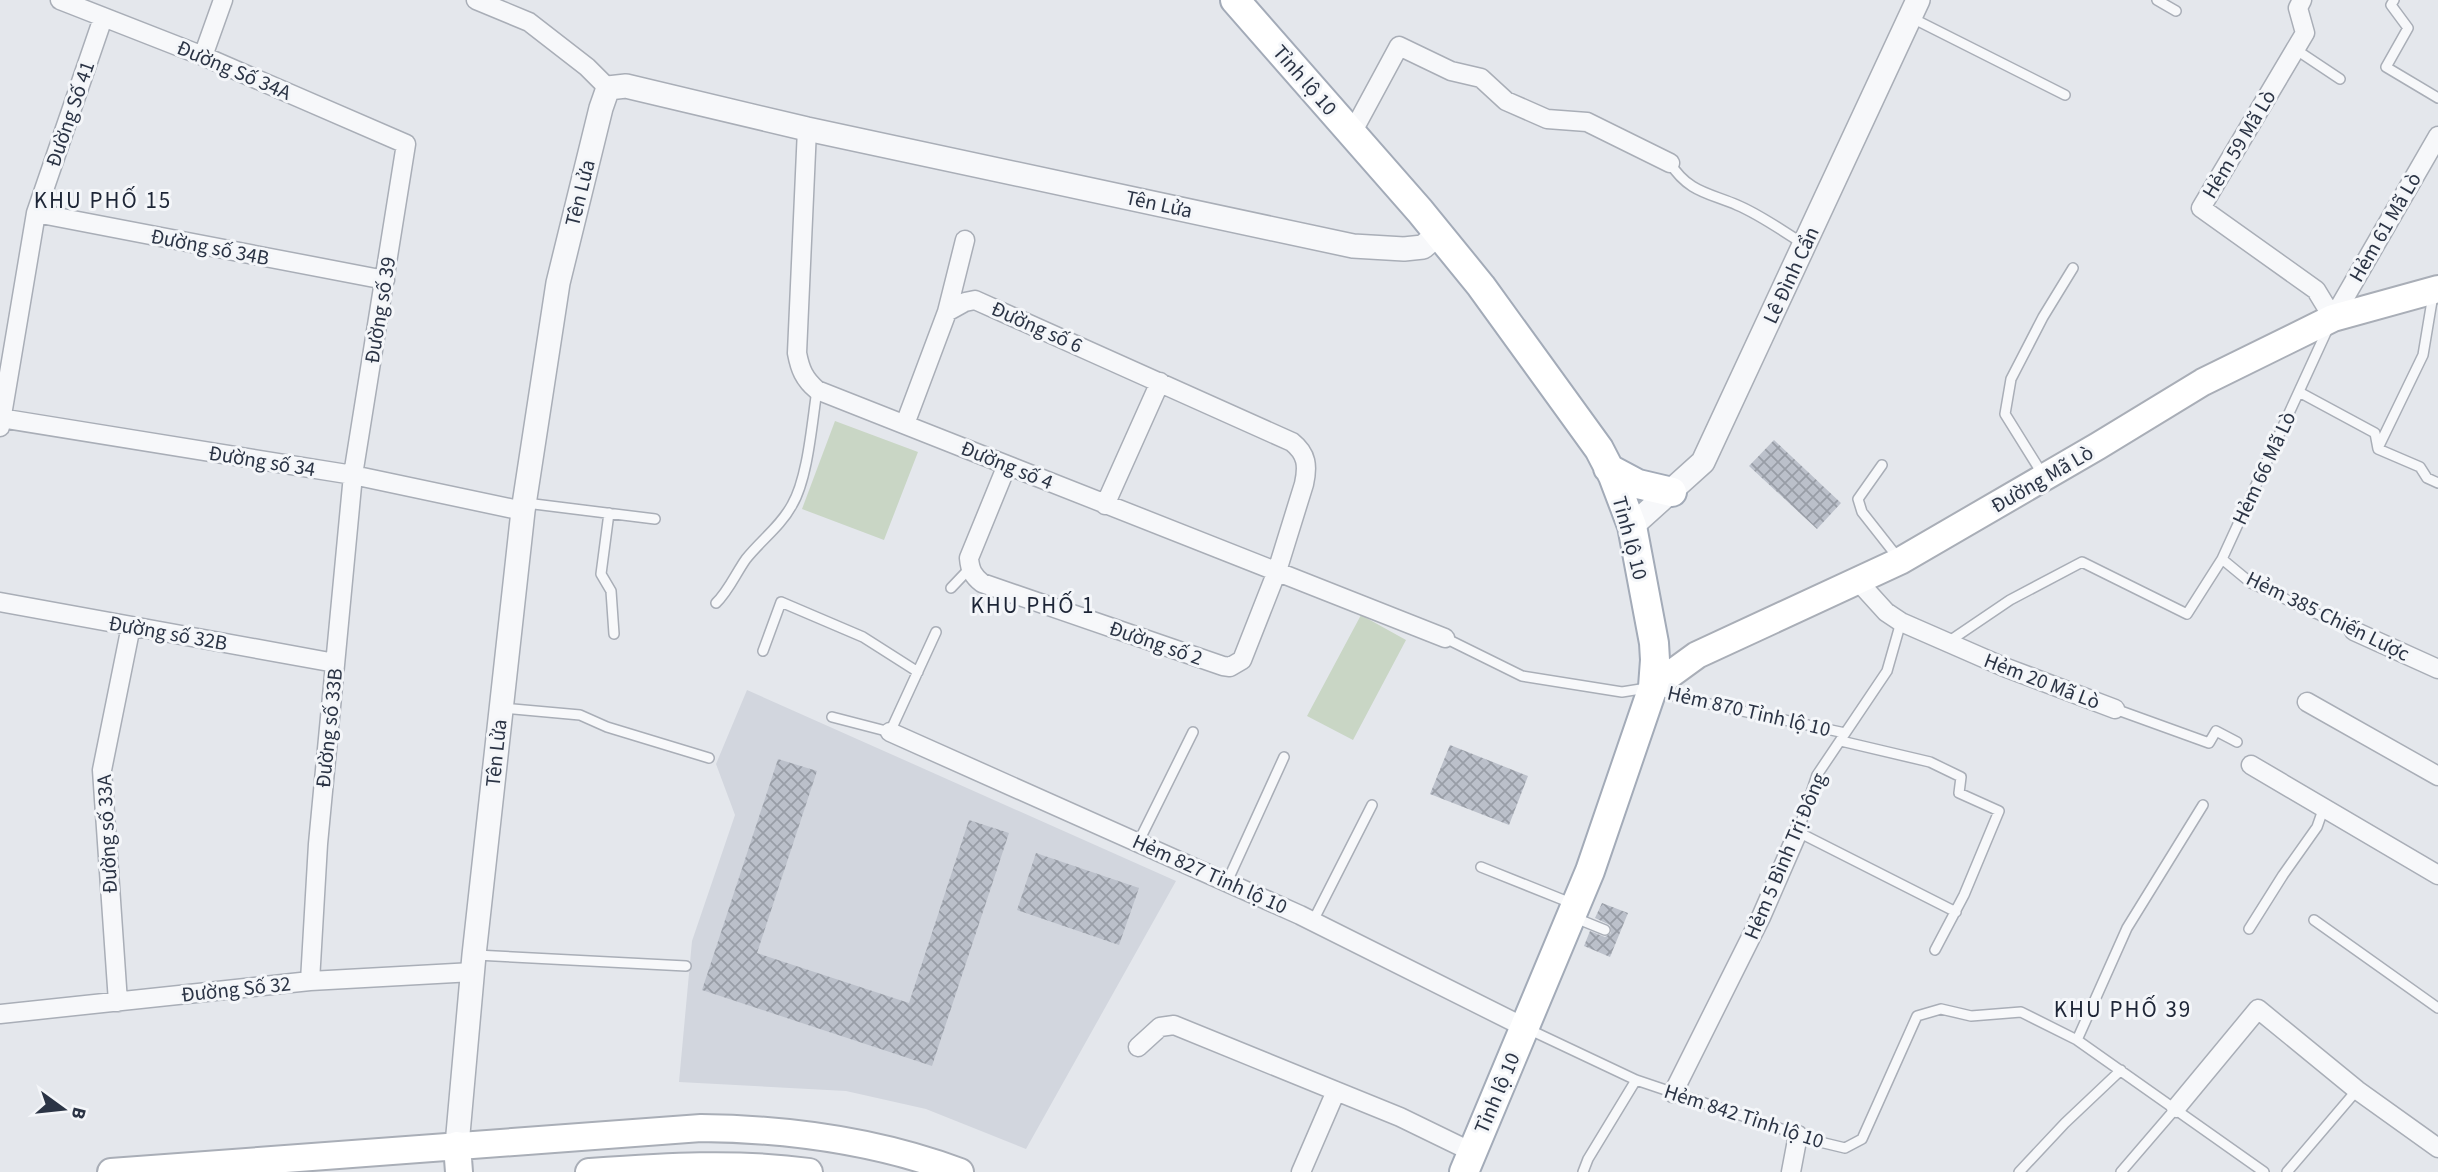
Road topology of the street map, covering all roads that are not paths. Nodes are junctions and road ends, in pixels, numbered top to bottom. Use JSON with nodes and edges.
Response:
{"nodes":[{"id":1,"x":60,"y":0,"type":"edge"},
{"id":2,"x":223,"y":0,"type":"edge"},
{"id":3,"x":476,"y":0,"type":"edge"},
{"id":4,"x":1235,"y":0,"type":"edge"},
{"id":5,"x":2157,"y":0,"type":"edge"},
{"id":6,"x":2302,"y":0,"type":"edge"},
{"id":7,"x":2394,"y":0,"type":"edge"},
{"id":8,"x":1914,"y":8,"type":"edge"},
{"id":9,"x":2176,"y":10,"type":"dead end"},
{"id":10,"x":103,"y":18,"type":"junction"},
{"id":11,"x":2295,"y":49,"type":"junction"},
{"id":12,"x":203,"y":56,"type":"junction"},
{"id":13,"x":2340,"y":79,"type":"dead end"},
{"id":14,"x":608,"y":88,"type":"junction"},
{"id":15,"x":2064,"y":95,"type":"dead end"},
{"id":16,"x":2438,"y":98,"type":"edge"},
{"id":17,"x":807,"y":129,"type":"junction"},
{"id":18,"x":1352,"y":133,"type":"junction"},
{"id":19,"x":2438,"y":136,"type":"edge"},
{"id":20,"x":406,"y":144,"type":"joint"},
{"id":21,"x":1670,"y":163,"type":"joint"},
{"id":22,"x":36,"y":213,"type":"junction"},
{"id":23,"x":1438,"y":234,"type":"junction"},
{"id":24,"x":965,"y":240,"type":"dead end"},
{"id":25,"x":1805,"y":244,"type":"junction"},
{"id":26,"x":2073,"y":268,"type":"dead end"},
{"id":27,"x":385,"y":280,"type":"junction"},
{"id":28,"x":2436,"y":289,"type":"edge"},
{"id":29,"x":947,"y":312,"type":"junction"},
{"id":30,"x":2333,"y":318,"type":"junction"},
{"id":31,"x":1160,"y":382,"type":"junction"},
{"id":32,"x":817,"y":390,"type":"junction"},
{"id":33,"x":2299,"y":392,"type":"junction"},
{"id":34,"x":0,"y":421,"type":"edge"},
{"id":35,"x":905,"y":424,"type":"junction"},
{"id":36,"x":2378,"y":449,"type":"junction"},
{"id":37,"x":1007,"y":465,"type":"junction"},
{"id":38,"x":1882,"y":465,"type":"dead end"},
{"id":39,"x":1608,"y":468,"type":"junction"},
{"id":40,"x":353,"y":475,"type":"junction"},
{"id":41,"x":2044,"y":477,"type":"junction"},
{"id":42,"x":2438,"y":483,"type":"edge"},
{"id":43,"x":1672,"y":492,"type":"junction"},
{"id":44,"x":1105,"y":505,"type":"junction"},
{"id":45,"x":524,"y":507,"type":"junction"},
{"id":46,"x":609,"y":513,"type":"junction"},
{"id":47,"x":655,"y":519,"type":"dead end"},
{"id":48,"x":1632,"y":526,"type":"junction"},
{"id":49,"x":2221,"y":559,"type":"junction"},
{"id":50,"x":1900,"y":561,"type":"junction"},
{"id":51,"x":970,"y":568,"type":"junction"},
{"id":52,"x":1276,"y":571,"type":"junction"},
{"id":53,"x":1856,"y":579,"type":"junction"},
{"id":54,"x":951,"y":587,"type":"dead end"},
{"id":55,"x":0,"y":602,"type":"edge"},
{"id":56,"x":716,"y":603,"type":"dead end"},
{"id":57,"x":1901,"y":622,"type":"junction"},
{"id":58,"x":131,"y":626,"type":"junction"},
{"id":59,"x":2354,"y":631,"type":"joint"},
{"id":60,"x":936,"y":632,"type":"dead end"},
{"id":61,"x":614,"y":634,"type":"dead end"},
{"id":62,"x":1445,"y":638,"type":"joint"},
{"id":63,"x":1946,"y":643,"type":"junction"},
{"id":64,"x":763,"y":651,"type":"dead end"},
{"id":65,"x":335,"y":663,"type":"junction"},
{"id":66,"x":2438,"y":669,"type":"edge"},
{"id":67,"x":918,"y":672,"type":"junction"},
{"id":68,"x":1653,"y":687,"type":"junction"},
{"id":69,"x":2307,"y":702,"type":"dead end"},
{"id":70,"x":501,"y":708,"type":"junction"},
{"id":71,"x":2115,"y":709,"type":"joint"},
{"id":72,"x":832,"y":717,"type":"dead end"},
{"id":73,"x":890,"y":732,"type":"junction"},
{"id":74,"x":1193,"y":732,"type":"dead end"},
{"id":75,"x":1843,"y":737,"type":"junction"},
{"id":76,"x":2236,"y":741,"type":"dead end"},
{"id":77,"x":1284,"y":757,"type":"dead end"},
{"id":78,"x":709,"y":758,"type":"dead end"},
{"id":79,"x":2251,"y":765,"type":"dead end"},
{"id":80,"x":2438,"y":776,"type":"edge"},
{"id":81,"x":1372,"y":805,"type":"dead end"},
{"id":82,"x":2203,"y":805,"type":"dead end"},
{"id":83,"x":2324,"y":807,"type":"junction"},
{"id":84,"x":1798,"y":832,"type":"junction"},
{"id":85,"x":1139,"y":842,"type":"junction"},
{"id":86,"x":1481,"y":867,"type":"dead end"},
{"id":87,"x":2438,"y":875,"type":"edge"},
{"id":88,"x":1227,"y":882,"type":"junction"},
{"id":89,"x":1574,"y":911,"type":"junction"},
{"id":90,"x":1956,"y":912,"type":"junction"},
{"id":91,"x":2314,"y":920,"type":"dead end"},
{"id":92,"x":1313,"y":921,"type":"junction"},
{"id":93,"x":2249,"y":929,"type":"dead end"},
{"id":94,"x":1605,"y":930,"type":"dead end"},
{"id":95,"x":1935,"y":950,"type":"dead end"},
{"id":96,"x":474,"y":964,"type":"junction"},
{"id":97,"x":686,"y":966,"type":"dead end"},
{"id":98,"x":310,"y":981,"type":"junction"},
{"id":99,"x":118,"y":1002,"type":"junction"},
{"id":100,"x":2438,"y":1008,"type":"edge"},
{"id":101,"x":0,"y":1014,"type":"edge"},
{"id":102,"x":1524,"y":1027,"type":"junction"},
{"id":103,"x":2077,"y":1040,"type":"junction"},
{"id":104,"x":1138,"y":1047,"type":"dead end"},
{"id":105,"x":2121,"y":1070,"type":"junction"},
{"id":106,"x":1636,"y":1080,"type":"junction"},
{"id":107,"x":2357,"y":1090,"type":"junction"},
{"id":108,"x":1335,"y":1091,"type":"junction"},
{"id":109,"x":1673,"y":1093,"type":"junction"},
{"id":110,"x":2176,"y":1108,"type":"junction"},
{"id":111,"x":1798,"y":1135,"type":"junction"},
{"id":112,"x":457,"y":1145,"type":"junction"},
{"id":113,"x":2438,"y":1147,"type":"edge"},
{"id":114,"x":1468,"y":1162,"type":"edge"},
{"id":115,"x":748,"y":1169,"type":"edge"},
{"id":116,"x":2290,"y":1171,"type":"edge"},
{"id":117,"x":111,"y":1172,"type":"edge"},
{"id":118,"x":458,"y":1172,"type":"edge"},
{"id":119,"x":589,"y":1172,"type":"edge"},
{"id":120,"x":809,"y":1172,"type":"edge"},
{"id":121,"x":961,"y":1172,"type":"edge"},
{"id":122,"x":1301,"y":1172,"type":"edge"},
{"id":123,"x":1583,"y":1172,"type":"edge"},
{"id":124,"x":1791,"y":1172,"type":"edge"},
{"id":125,"x":2019,"y":1172,"type":"edge"},
{"id":126,"x":2121,"y":1172,"type":"edge"},
{"id":127,"x":2264,"y":1172,"type":"edge"}],
"edges":[{"from":1,"to":10,"type":"street","name":"Đường Số 34A"},
{"from":2,"to":12,"type":"street"},
{"from":3,"to":14,"type":"street"},
{"from":4,"to":18,"type":"main road","name":"Tỉnh lộ 10"},
{"from":5,"to":9,"type":"lane"},
{"from":6,"to":11,"type":"street","name":"Hẻm 59 Mã Lò"},
{"from":7,"to":16,"type":"lane"},
{"from":8,"to":15,"type":"lane"},
{"from":8,"to":25,"type":"street","name":"Lê Đình Cẩn"},
{"from":10,"to":12,"type":"street","name":"Đường Số 34A"},
{"from":10,"to":22,"type":"street","name":"Đường Số 41"},
{"from":11,"to":13,"type":"lane"},
{"from":11,"to":30,"type":"street","name":"Hẻm 59 Mã Lò"},
{"from":12,"to":20,"type":"street","name":"Đường Số 34A"},
{"from":14,"to":17,"type":"street","name":"Tên Lửa"},
{"from":14,"to":45,"type":"street","name":"Tên Lửa"},
{"from":17,"to":23,"type":"street","name":"Tên Lửa"},
{"from":17,"to":32,"type":"street"},
{"from":18,"to":21,"type":"street"},
{"from":18,"to":23,"type":"main road","name":"Tỉnh lộ 10"},
{"from":19,"to":30,"type":"street","name":"Hẻm 61 Mã Lò"},
{"from":20,"to":27,"type":"street","name":"Đường số 39"},
{"from":21,"to":25,"type":"lane"},
{"from":22,"to":27,"type":"street","name":"Đường số 34B"},
{"from":22,"to":34,"type":"street","name":"Đường Số 41"},
{"from":23,"to":39,"type":"main road","name":"Tỉnh lộ 10"},
{"from":24,"to":29,"type":"street"},
{"from":25,"to":43,"type":"street","name":"Lê Đình Cẩn"},
{"from":26,"to":41,"type":"lane"},
{"from":27,"to":40,"type":"street","name":"Đường số 39"},
{"from":28,"to":30,"type":"main road","name":"Đường Mã Lò"},
{"from":28,"to":36,"type":"lane"},
{"from":29,"to":31,"type":"street","name":"Đường số 6"},
{"from":29,"to":35,"type":"street"},
{"from":30,"to":33,"type":"lane","name":"Hẻm 66 Mã Lò"},
{"from":30,"to":41,"type":"main road","name":"Đường Mã Lò"},
{"from":31,"to":44,"type":"street"},
{"from":31,"to":52,"type":"street","name":"Đường số 6"},
{"from":32,"to":35,"type":"street","name":"Đường số 4"},
{"from":32,"to":56,"type":"lane"},
{"from":33,"to":36,"type":"lane"},
{"from":33,"to":49,"type":"lane","name":"Hẻm 66 Mã Lò"},
{"from":34,"to":40,"type":"street","name":"Đường số 34"},
{"from":35,"to":37,"type":"street","name":"Đường số 4"},
{"from":36,"to":42,"type":"lane"},
{"from":37,"to":44,"type":"street","name":"Đường số 4"},
{"from":37,"to":51,"type":"street"},
{"from":38,"to":50,"type":"lane"},
{"from":39,"to":43,"type":"main road"},
{"from":39,"to":48,"type":"main road","name":"Tỉnh lộ 10"},
{"from":40,"to":45,"type":"street","name":"Đường số 34"},
{"from":40,"to":65,"type":"street","name":"Đường số 33B"},
{"from":41,"to":50,"type":"main road","name":"Đường Mã Lò"},
{"from":43,"to":48,"type":"street","name":"Lê Đình Cẩn"},
{"from":44,"to":52,"type":"street","name":"Đường số 4"},
{"from":45,"to":46,"type":"lane"},
{"from":45,"to":70,"type":"street","name":"Tên Lửa"},
{"from":46,"to":47,"type":"lane"},
{"from":46,"to":61,"type":"lane"},
{"from":48,"to":68,"type":"main road","name":"Tỉnh lộ 10"},
{"from":49,"to":59,"type":"lane","name":"Hẻm 385 Chiến Lược"},
{"from":49,"to":63,"type":"lane","name":"Hẻm 66 Mã Lò"},
{"from":50,"to":53,"type":"main road","name":"Đường Mã Lò"},
{"from":51,"to":52,"type":"street","name":"Đường số 2"},
{"from":51,"to":54,"type":"lane"},
{"from":52,"to":62,"type":"street","name":"Đường số 4"},
{"from":53,"to":57,"type":"street","name":"Hẻm 20 Mã Lò"},
{"from":53,"to":68,"type":"main road","name":"Đường Mã Lò"},
{"from":55,"to":58,"type":"street","name":"Đường số 32B"},
{"from":57,"to":63,"type":"street","name":"Hẻm 20 Mã Lò"},
{"from":57,"to":75,"type":"lane","name":"Hẻm 5 Bình Trị Đông"},
{"from":58,"to":65,"type":"street","name":"Đường số 32B"},
{"from":58,"to":99,"type":"street","name":"Đường số 33A"},
{"from":59,"to":66,"type":"street","name":"Hẻm 385 Chiến Lược"},
{"from":60,"to":67,"type":"lane"},
{"from":62,"to":68,"type":"lane"},
{"from":63,"to":71,"type":"street","name":"Hẻm 20 Mã Lò"},
{"from":64,"to":67,"type":"lane"},
{"from":65,"to":98,"type":"street","name":"Đường số 33B"},
{"from":67,"to":73,"type":"lane"},
{"from":68,"to":75,"type":"lane","name":"Hẻm 870 Tỉnh lộ 10"},
{"from":68,"to":89,"type":"main road","name":"Tỉnh lộ 10"},
{"from":69,"to":80,"type":"street"},
{"from":70,"to":78,"type":"lane"},
{"from":70,"to":96,"type":"street","name":"Tên Lửa"},
{"from":71,"to":76,"type":"lane","name":"Hẻm 20 Mã Lò"},
{"from":72,"to":73,"type":"lane"},
{"from":73,"to":85,"type":"street","name":"Hẻm 827 Tỉnh lộ 10"},
{"from":74,"to":85,"type":"lane"},
{"from":75,"to":84,"type":"lane","name":"Hẻm 5 Bình Trị Đông"},
{"from":75,"to":90,"type":"lane","name":"Hẻm 870 Tỉnh lộ 10"},
{"from":77,"to":88,"type":"lane"},
{"from":79,"to":83,"type":"street"},
{"from":81,"to":92,"type":"lane"},
{"from":82,"to":103,"type":"lane"},
{"from":83,"to":87,"type":"street"},
{"from":83,"to":93,"type":"lane"},
{"from":84,"to":90,"type":"lane"},
{"from":84,"to":109,"type":"street","name":"Hẻm 5 Bình Trị Đông"},
{"from":85,"to":88,"type":"street","name":"Hẻm 827 Tỉnh lộ 10"},
{"from":86,"to":89,"type":"lane"},
{"from":88,"to":92,"type":"street","name":"Hẻm 827 Tỉnh lộ 10"},
{"from":89,"to":94,"type":"lane"},
{"from":89,"to":102,"type":"main road","name":"Tỉnh lộ 10"},
{"from":90,"to":95,"type":"lane"},
{"from":91,"to":100,"type":"lane"},
{"from":92,"to":102,"type":"street","name":"Hẻm 827 Tỉnh lộ 10"},
{"from":96,"to":97,"type":"lane"},
{"from":96,"to":98,"type":"street","name":"Đường Số 32"},
{"from":96,"to":112,"type":"street","name":"Tên Lửa"},
{"from":98,"to":99,"type":"street","name":"Đường Số 32"},
{"from":99,"to":101,"type":"street","name":"Đường Số 32"},
{"from":102,"to":106,"type":"lane","name":"Hẻm 842 Tỉnh lộ 10"},
{"from":102,"to":114,"type":"main road","name":"Tỉnh lộ 10"},
{"from":103,"to":105,"type":"lane","name":"Hẻm 842 Tỉnh lộ 10"},
{"from":103,"to":111,"type":"lane","name":"Hẻm 842 Tỉnh lộ 10"},
{"from":104,"to":108,"type":"street"},
{"from":105,"to":110,"type":"lane","name":"Hẻm 842 Tỉnh lộ 10"},
{"from":105,"to":125,"type":"lane"},
{"from":106,"to":109,"type":"lane","name":"Hẻm 842 Tỉnh lộ 10"},
{"from":106,"to":123,"type":"lane"},
{"from":107,"to":110,"type":"street"},
{"from":107,"to":113,"type":"street"},
{"from":107,"to":116,"type":"lane"},
{"from":108,"to":114,"type":"street"},
{"from":108,"to":122,"type":"street"},
{"from":109,"to":111,"type":"lane","name":"Hẻm 842 Tỉnh lộ 10"},
{"from":110,"to":126,"type":"lane"},
{"from":110,"to":127,"type":"lane","name":"Hẻm 842 Tỉnh lộ 10"},
{"from":111,"to":124,"type":"street"},
{"from":112,"to":117,"type":"main road"},
{"from":112,"to":118,"type":"main road"},
{"from":112,"to":121,"type":"main road"},
{"from":115,"to":119,"type":"main road"},
{"from":115,"to":120,"type":"main road"}]}
